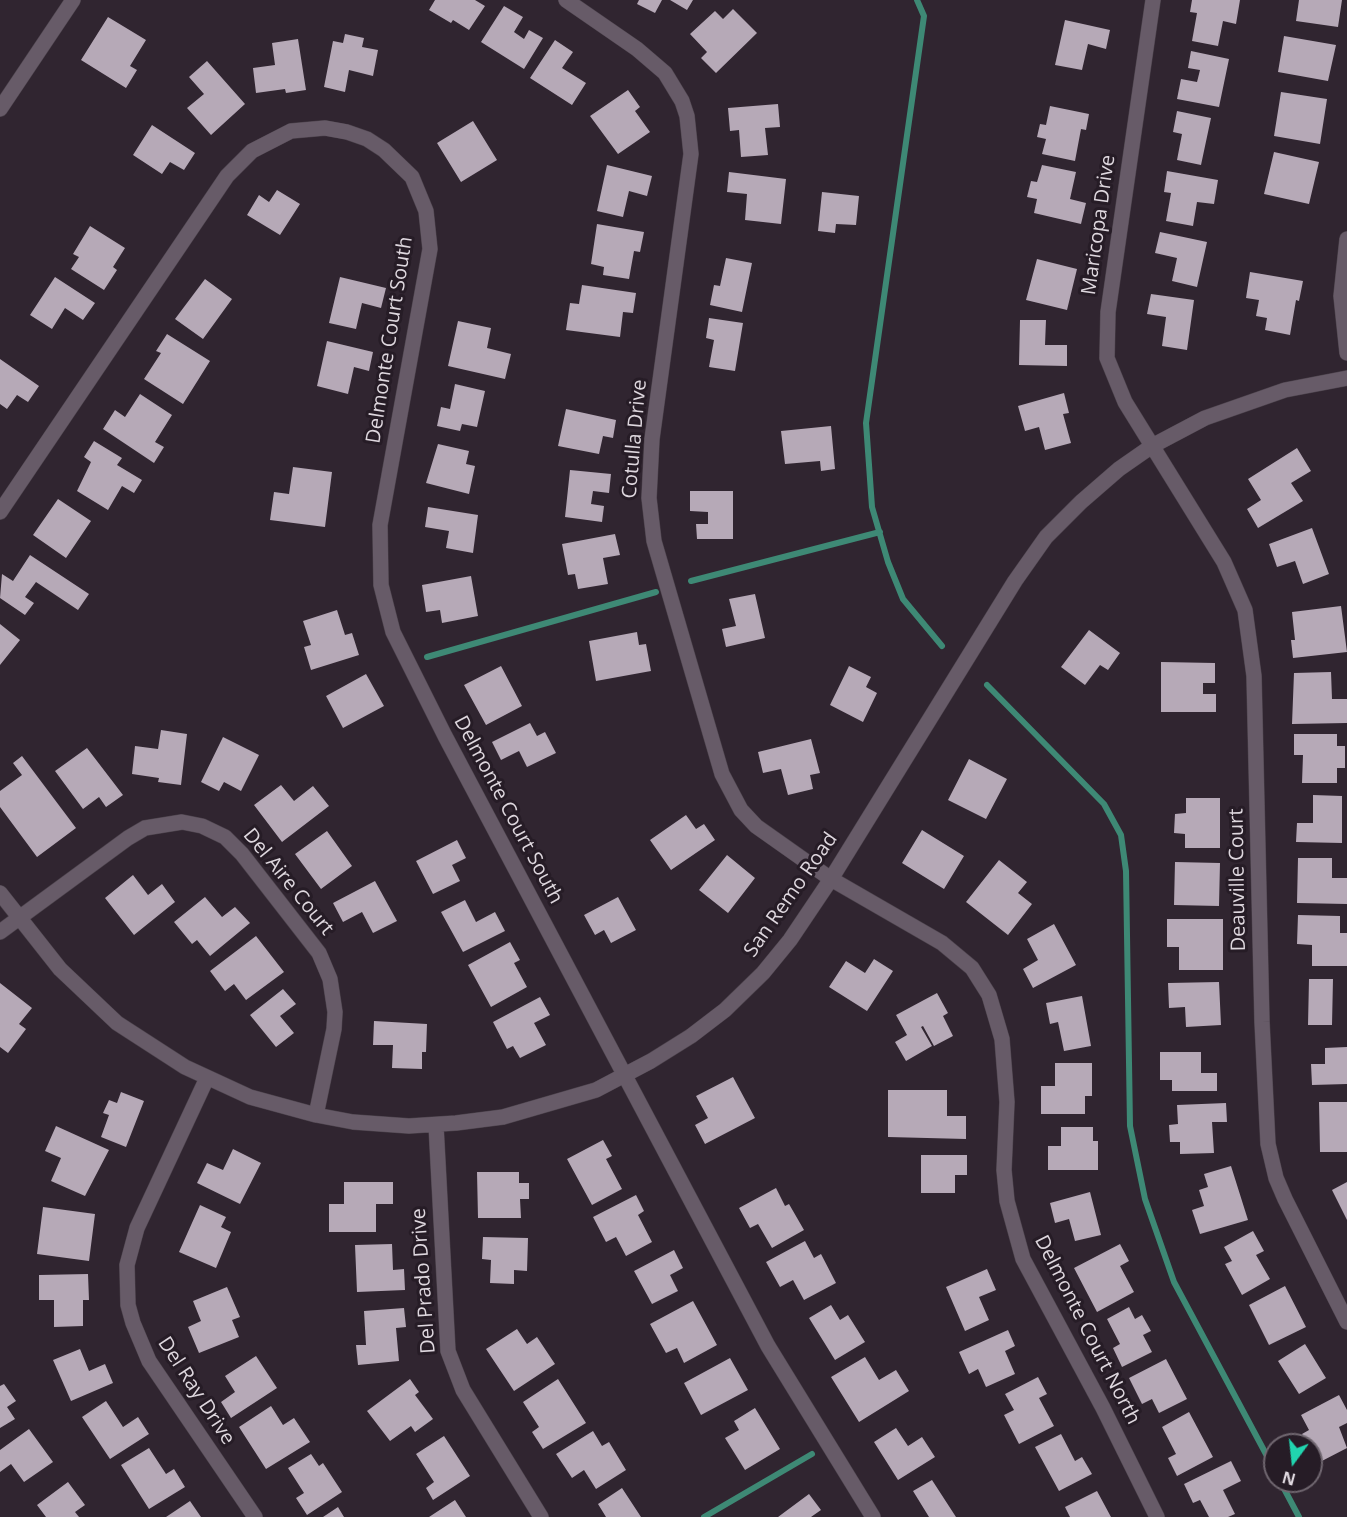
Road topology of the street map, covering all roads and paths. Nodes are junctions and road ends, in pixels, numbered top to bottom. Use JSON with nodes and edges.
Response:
{"nodes":[{"id":1,"x":73,"y":0,"type":"edge"},
{"id":2,"x":566,"y":0,"type":"edge"},
{"id":3,"x":1153,"y":0,"type":"edge"},
{"id":4,"x":0,"y":109,"type":"edge"},
{"id":5,"x":1347,"y":239,"type":"edge"},
{"id":6,"x":1347,"y":353,"type":"edge"},
{"id":7,"x":1347,"y":378,"type":"edge"},
{"id":8,"x":1152,"y":446,"type":"junction"},
{"id":9,"x":0,"y":512,"type":"edge"},
{"id":10,"x":831,"y":879,"type":"junction"},
{"id":11,"x":0,"y":892,"type":"edge"},
{"id":12,"x":19,"y":918,"type":"junction"},
{"id":13,"x":0,"y":932,"type":"edge"},
{"id":14,"x":625,"y":1076,"type":"junction"},
{"id":15,"x":207,"y":1078,"type":"junction"},
{"id":16,"x":316,"y":1115,"type":"junction"},
{"id":17,"x":436,"y":1125,"type":"junction"},
{"id":18,"x":1347,"y":1322,"type":"edge"},
{"id":19,"x":255,"y":1517,"type":"edge"},
{"id":20,"x":542,"y":1517,"type":"edge"},
{"id":21,"x":873,"y":1517,"type":"edge"},
{"id":22,"x":1157,"y":1517,"type":"edge"}],
"edges":[{"from":1,"to":4,"type":"street"},
{"from":2,"to":10,"type":"street","name":"Cotulla Drive"},
{"from":3,"to":8,"type":"street","name":"Maricopa Drive"},
{"from":5,"to":6,"type":"street"},
{"from":7,"to":8,"type":"street","name":"San Remo Road"},
{"from":8,"to":10,"type":"street","name":"San Remo Road"},
{"from":8,"to":18,"type":"street","name":"Deauville Court"},
{"from":9,"to":14,"type":"street","name":"Delmonte Court South"},
{"from":10,"to":14,"type":"street","name":"San Remo Road"},
{"from":10,"to":22,"type":"street","name":"Delmonte Court North"},
{"from":11,"to":12,"type":"street","name":"San Remo Road"},
{"from":12,"to":13,"type":"street","name":"Del Aire Court"},
{"from":12,"to":15,"type":"street","name":"San Remo Road"},
{"from":12,"to":16,"type":"street","name":"Del Aire Court"},
{"from":14,"to":17,"type":"street","name":"San Remo Road"},
{"from":14,"to":21,"type":"street"},
{"from":15,"to":16,"type":"street","name":"San Remo Road"},
{"from":15,"to":19,"type":"street","name":"Del Ray Drive"},
{"from":16,"to":17,"type":"street","name":"San Remo Road"},
{"from":17,"to":20,"type":"street","name":"Del Prado Drive"}]}
